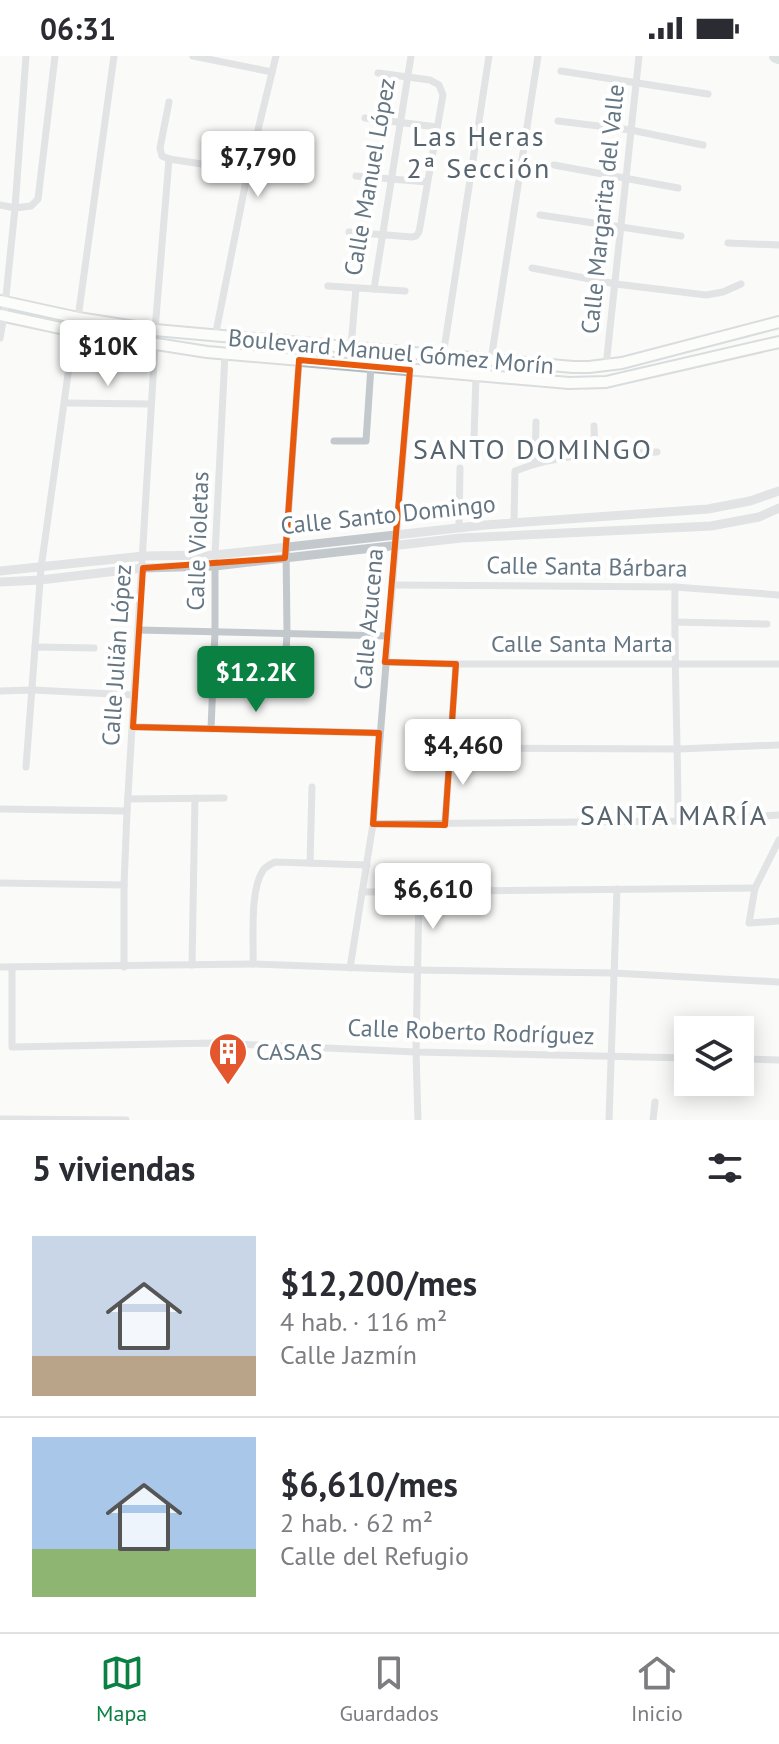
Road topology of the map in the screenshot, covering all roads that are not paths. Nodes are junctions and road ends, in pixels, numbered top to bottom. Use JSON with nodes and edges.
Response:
{"nodes":[{"id":1,"x":26,"y":56,"type":"edge"},
{"id":2,"x":55,"y":56,"type":"edge"},
{"id":3,"x":114,"y":56,"type":"edge"},
{"id":4,"x":193,"y":56,"type":"edge"},
{"id":5,"x":276,"y":56,"type":"edge"},
{"id":6,"x":411,"y":56,"type":"edge"},
{"id":7,"x":489,"y":56,"type":"edge"},
{"id":8,"x":538,"y":56,"type":"edge"},
{"id":9,"x":639,"y":56,"type":"edge"},
{"id":10,"x":561,"y":71,"type":"dead end"},
{"id":11,"x":272,"y":72,"type":"junction"},
{"id":12,"x":378,"y":73,"type":"dead end"},
{"id":13,"x":408,"y":76,"type":"junction"},
{"id":14,"x":637,"y":83,"type":"junction"},
{"id":15,"x":708,"y":94,"type":"dead end"},
{"id":16,"x":169,"y":102,"type":"dead end"},
{"id":17,"x":365,"y":118,"type":"dead end"},
{"id":18,"x":558,"y":121,"type":"dead end"},
{"id":19,"x":400,"y":123,"type":"junction"},
{"id":20,"x":437,"y":127,"type":"junction"},
{"id":21,"x":631,"y":130,"type":"junction"},
{"id":22,"x":703,"y":145,"type":"dead end"},
{"id":23,"x":169,"y":159,"type":"junction"},
{"id":24,"x":554,"y":165,"type":"dead end"},
{"id":25,"x":248,"y":171,"type":"junction"},
{"id":26,"x":356,"y":176,"type":"dead end"},
{"id":27,"x":627,"y":178,"type":"junction"},
{"id":28,"x":391,"y":179,"type":"junction"},
{"id":29,"x":427,"y":182,"type":"junction"},
{"id":30,"x":678,"y":188,"type":"dead end"},
{"id":31,"x":0,"y":205,"type":"edge"},
{"id":32,"x":15,"y":208,"type":"junction"},
{"id":33,"x":540,"y":215,"type":"dead end"},
{"id":34,"x":621,"y":226,"type":"junction"},
{"id":35,"x":349,"y":232,"type":"dead end"},
{"id":36,"x":382,"y":236,"type":"junction"},
{"id":37,"x":681,"y":236,"type":"dead end"},
{"id":38,"x":728,"y":243,"type":"dead end"},
{"id":39,"x":779,"y":245,"type":"edge"},
{"id":40,"x":532,"y":268,"type":"dead end"},
{"id":41,"x":616,"y":284,"type":"junction"},
{"id":42,"x":741,"y":284,"type":"dead end"},
{"id":43,"x":328,"y":286,"type":"dead end"},
{"id":44,"x":356,"y":288,"type":"junction"},
{"id":45,"x":374,"y":289,"type":"junction"},
{"id":46,"x":405,"y":291,"type":"dead end"},
{"id":47,"x":3,"y":302,"type":"edge"},
{"id":48,"x":2,"y":315,"type":"edge"},
{"id":49,"x":78,"y":318,"type":"junction"},
{"id":50,"x":779,"y":322,"type":"edge"},
{"id":51,"x":155,"y":330,"type":"junction"},
{"id":52,"x":74,"y":331,"type":"junction"},
{"id":53,"x":215,"y":337,"type":"junction"},
{"id":54,"x":0,"y":338,"type":"edge"},
{"id":55,"x":779,"y":342,"type":"edge"},
{"id":56,"x":155,"y":345,"type":"junction"},
{"id":57,"x":351,"y":347,"type":"junction"},
{"id":58,"x":225,"y":354,"type":"junction"},
{"id":59,"x":443,"y":356,"type":"junction"},
{"id":60,"x":465,"y":358,"type":"junction"},
{"id":61,"x":299,"y":360,"type":"junction"},
{"id":62,"x":491,"y":360,"type":"junction"},
{"id":63,"x":371,"y":366,"type":"junction"},
{"id":64,"x":606,"y":366,"type":"junction"},
{"id":65,"x":410,"y":370,"type":"junction"},
{"id":66,"x":470,"y":374,"type":"junction"},
{"id":67,"x":65,"y":403,"type":"junction"},
{"id":68,"x":151,"y":404,"type":"junction"},
{"id":69,"x":536,"y":422,"type":"dead end"},
{"id":70,"x":594,"y":426,"type":"dead end"},
{"id":71,"x":474,"y":440,"type":"dead end"},
{"id":72,"x":334,"y":441,"type":"dead end"},
{"id":73,"x":657,"y":452,"type":"dead end"},
{"id":74,"x":595,"y":454,"type":"junction"},
{"id":75,"x":535,"y":462,"type":"junction"},
{"id":76,"x":460,"y":468,"type":"dead end"},
{"id":77,"x":779,"y":491,"type":"edge"},
{"id":78,"x":779,"y":508,"type":"edge"},
{"id":79,"x":514,"y":522,"type":"junction"},
{"id":80,"x":459,"y":528,"type":"junction"},
{"id":81,"x":398,"y":534,"type":"junction"},
{"id":82,"x":397,"y":545,"type":"junction"},
{"id":83,"x":286,"y":546,"type":"junction"},
{"id":84,"x":144,"y":556,"type":"junction"},
{"id":85,"x":286,"y":558,"type":"junction"},
{"id":86,"x":215,"y":561,"type":"junction"},
{"id":87,"x":41,"y":568,"type":"junction"},
{"id":88,"x":143,"y":568,"type":"junction"},
{"id":89,"x":0,"y":571,"type":"edge"},
{"id":90,"x":40,"y":580,"type":"junction"},
{"id":91,"x":0,"y":582,"type":"edge"},
{"id":92,"x":393,"y":585,"type":"junction"},
{"id":93,"x":675,"y":587,"type":"junction"},
{"id":94,"x":779,"y":595,"type":"edge"},
{"id":95,"x":675,"y":622,"type":"junction"},
{"id":96,"x":767,"y":624,"type":"dead end"},
{"id":97,"x":138,"y":630,"type":"junction"},
{"id":98,"x":215,"y":632,"type":"junction"},
{"id":99,"x":287,"y":633,"type":"junction"},
{"id":100,"x":388,"y":636,"type":"junction"},
{"id":101,"x":35,"y":647,"type":"junction"},
{"id":102,"x":94,"y":648,"type":"dead end"},
{"id":103,"x":385,"y":662,"type":"junction"},
{"id":104,"x":456,"y":664,"type":"junction"},
{"id":105,"x":674,"y":664,"type":"junction"},
{"id":106,"x":779,"y":664,"type":"edge"},
{"id":107,"x":284,"y":688,"type":"dead end"},
{"id":108,"x":33,"y":690,"type":"junction"},
{"id":109,"x":0,"y":691,"type":"edge"},
{"id":110,"x":133,"y":695,"type":"junction"},
{"id":111,"x":133,"y":727,"type":"junction"},
{"id":112,"x":211,"y":729,"type":"junction"},
{"id":113,"x":379,"y":733,"type":"junction"},
{"id":114,"x":779,"y":745,"type":"edge"},
{"id":115,"x":450,"y":748,"type":"junction"},
{"id":116,"x":678,"y":749,"type":"junction"},
{"id":117,"x":26,"y":767,"type":"dead end"},
{"id":118,"x":312,"y":787,"type":"dead end"},
{"id":119,"x":195,"y":798,"type":"junction"},
{"id":120,"x":224,"y":798,"type":"dead end"},
{"id":121,"x":128,"y":799,"type":"junction"},
{"id":122,"x":0,"y":809,"type":"edge"},
{"id":123,"x":127,"y":811,"type":"junction"},
{"id":124,"x":779,"y":815,"type":"edge"},
{"id":125,"x":678,"y":821,"type":"junction"},
{"id":126,"x":373,"y":824,"type":"junction"},
{"id":127,"x":445,"y":825,"type":"junction"},
{"id":128,"x":779,"y":840,"type":"edge"},
{"id":129,"x":310,"y":863,"type":"junction"},
{"id":130,"x":367,"y":865,"type":"junction"},
{"id":131,"x":0,"y":883,"type":"edge"},
{"id":132,"x":124,"y":885,"type":"junction"},
{"id":133,"x":755,"y":888,"type":"junction"},
{"id":134,"x":617,"y":889,"type":"junction"},
{"id":135,"x":419,"y":891,"type":"junction"},
{"id":136,"x":362,"y":892,"type":"junction"},
{"id":137,"x":779,"y":921,"type":"edge"},
{"id":138,"x":253,"y":964,"type":"junction"},
{"id":139,"x":192,"y":965,"type":"junction"},
{"id":140,"x":0,"y":967,"type":"edge"},
{"id":141,"x":12,"y":967,"type":"junction"},
{"id":142,"x":124,"y":967,"type":"junction"},
{"id":143,"x":350,"y":968,"type":"junction"},
{"id":144,"x":417,"y":970,"type":"junction"},
{"id":145,"x":614,"y":973,"type":"junction"},
{"id":146,"x":779,"y":982,"type":"edge"},
{"id":147,"x":416,"y":1052,"type":"junction"},
{"id":148,"x":610,"y":1057,"type":"junction"},
{"id":149,"x":674,"y":1058,"type":"edge"},
{"id":150,"x":754,"y":1059,"type":"edge"},
{"id":151,"x":779,"y":1060,"type":"edge"},
{"id":152,"x":655,"y":1102,"type":"dead end"},
{"id":153,"x":0,"y":1119,"type":"edge"},
{"id":154,"x":126,"y":1120,"type":"edge"},
{"id":155,"x":418,"y":1120,"type":"edge"},
{"id":156,"x":609,"y":1120,"type":"edge"},
{"id":157,"x":653,"y":1120,"type":"edge"}],
"edges":[{"from":1,"to":32,"type":"street"},
{"from":2,"to":32,"type":"street"},
{"from":3,"to":49,"type":"street"},
{"from":4,"to":11,"type":"street"},
{"from":5,"to":11,"type":"street"},
{"from":6,"to":13,"type":"street","name":"Calle Manuel López"},
{"from":7,"to":59,"type":"street"},
{"from":8,"to":62,"type":"street"},
{"from":9,"to":14,"type":"street","name":"Calle Margarita del Valle"},
{"from":10,"to":14,"type":"street"},
{"from":11,"to":25,"type":"street"},
{"from":12,"to":13,"type":"street"},
{"from":13,"to":19,"type":"street","name":"Calle Manuel López"},
{"from":13,"to":20,"type":"street"},
{"from":14,"to":15,"type":"street"},
{"from":14,"to":21,"type":"street","name":"Calle Margarita del Valle"},
{"from":16,"to":23,"type":"street"},
{"from":17,"to":19,"type":"street"},
{"from":18,"to":21,"type":"street"},
{"from":19,"to":20,"type":"street"},
{"from":19,"to":28,"type":"street","name":"Calle Manuel López"},
{"from":20,"to":29,"type":"street"},
{"from":21,"to":22,"type":"street"},
{"from":21,"to":27,"type":"street","name":"Calle Margarita del Valle"},
{"from":23,"to":25,"type":"street"},
{"from":23,"to":51,"type":"street"},
{"from":24,"to":27,"type":"street"},
{"from":25,"to":53,"type":"street"},
{"from":26,"to":28,"type":"street"},
{"from":27,"to":30,"type":"street"},
{"from":27,"to":34,"type":"street","name":"Calle Margarita del Valle"},
{"from":28,"to":29,"type":"street"},
{"from":28,"to":36,"type":"street","name":"Calle Manuel López"},
{"from":29,"to":36,"type":"street"},
{"from":31,"to":32,"type":"street"},
{"from":32,"to":47,"type":"street"},
{"from":33,"to":34,"type":"street"},
{"from":34,"to":37,"type":"street"},
{"from":34,"to":41,"type":"street","name":"Calle Margarita del Valle"},
{"from":35,"to":36,"type":"street"},
{"from":36,"to":45,"type":"street","name":"Calle Manuel López"},
{"from":38,"to":39,"type":"street"},
{"from":40,"to":41,"type":"street"},
{"from":41,"to":42,"type":"street"},
{"from":41,"to":64,"type":"street","name":"Calle Margarita del Valle"},
{"from":43,"to":44,"type":"street","name":"Calle Manuel López"},
{"from":44,"to":45,"type":"street","name":"Calle Manuel López"},
{"from":44,"to":57,"type":"street","name":"Calle Manuel López"},
{"from":45,"to":46,"type":"street"},
{"from":47,"to":48,"type":"street"},
{"from":47,"to":49,"type":"main road","name":"Boulevard Manuel Gómez Morín"},
{"from":48,"to":52,"type":"main road","name":"Boulevard Manuel Gómez Morín"},
{"from":48,"to":54,"type":"street"},
{"from":49,"to":51,"type":"main road","name":"Boulevard Manuel Gómez Morín"},
{"from":50,"to":64,"type":"main road","name":"Boulevard Manuel Gómez Morín"},
{"from":51,"to":53,"type":"main road","name":"Boulevard Manuel Gómez Morín"},
{"from":52,"to":56,"type":"main road","name":"Boulevard Manuel Gómez Morín"},
{"from":52,"to":67,"type":"street"},
{"from":53,"to":57,"type":"main road","name":"Boulevard Manuel Gómez Morín"},
{"from":55,"to":66,"type":"main road","name":"Boulevard Manuel Gómez Morín"},
{"from":56,"to":58,"type":"main road","name":"Boulevard Manuel Gómez Morín"},
{"from":56,"to":68,"type":"street","name":"Calle Julián López"},
{"from":57,"to":59,"type":"main road","name":"Boulevard Manuel Gómez Morín"},
{"from":58,"to":61,"type":"main road","name":"Boulevard Manuel Gómez Morín"},
{"from":58,"to":86,"type":"street","name":"Calle Violetas"},
{"from":59,"to":60,"type":"main road","name":"Boulevard Manuel Gómez Morín"},
{"from":60,"to":62,"type":"main road","name":"Boulevard Manuel Gómez Morín"},
{"from":60,"to":66,"type":"main road"},
{"from":61,"to":63,"type":"main road","name":"Boulevard Manuel Gómez Morín"},
{"from":61,"to":83,"type":"street"},
{"from":62,"to":64,"type":"main road","name":"Boulevard Manuel Gómez Morín"},
{"from":63,"to":65,"type":"main road","name":"Boulevard Manuel Gómez Morín"},
{"from":63,"to":72,"type":"street"},
{"from":65,"to":66,"type":"main road","name":"Boulevard Manuel Gómez Morín"},
{"from":65,"to":81,"type":"street","name":"Calle Azucena"},
{"from":66,"to":71,"type":"street"},
{"from":67,"to":68,"type":"street"},
{"from":67,"to":87,"type":"street"},
{"from":68,"to":84,"type":"street","name":"Calle Julián López"},
{"from":69,"to":75,"type":"street"},
{"from":70,"to":74,"type":"street"},
{"from":73,"to":74,"type":"street"},
{"from":74,"to":75,"type":"street"},
{"from":75,"to":79,"type":"street"},
{"from":76,"to":80,"type":"street"},
{"from":77,"to":79,"type":"street","name":"Calle Santo Domingo"},
{"from":78,"to":82,"type":"street","name":"Calle Santo Domingo"},
{"from":79,"to":80,"type":"street","name":"Calle Santo Domingo"},
{"from":80,"to":81,"type":"street","name":"Calle Santo Domingo"},
{"from":81,"to":82,"type":"street","name":"Calle Azucena"},
{"from":81,"to":83,"type":"street","name":"Calle Santo Domingo"},
{"from":82,"to":85,"type":"street","name":"Calle Santo Domingo"},
{"from":82,"to":92,"type":"street","name":"Calle Azucena"},
{"from":83,"to":85,"type":"street"},
{"from":83,"to":86,"type":"street","name":"Calle Santo Domingo"},
{"from":84,"to":86,"type":"street","name":"Calle Santo Domingo"},
{"from":84,"to":87,"type":"street","name":"Calle Santo Domingo"},
{"from":84,"to":88,"type":"street","name":"Calle Julián López"},
{"from":85,"to":86,"type":"street","name":"Calle Santo Domingo"},
{"from":85,"to":99,"type":"street"},
{"from":86,"to":88,"type":"street","name":"Calle Santo Domingo"},
{"from":86,"to":98,"type":"street","name":"Calle Violetas"},
{"from":87,"to":89,"type":"street","name":"Calle Santo Domingo"},
{"from":87,"to":90,"type":"street"},
{"from":88,"to":90,"type":"street","name":"Calle Santo Domingo"},
{"from":88,"to":97,"type":"street","name":"Calle Julián López"},
{"from":90,"to":91,"type":"street","name":"Calle Santo Domingo"},
{"from":90,"to":101,"type":"street"},
{"from":92,"to":93,"type":"street","name":"Calle Santa Bárbara"},
{"from":92,"to":100,"type":"street","name":"Calle Azucena"},
{"from":93,"to":94,"type":"street","name":"Calle Santa Bárbara"},
{"from":93,"to":95,"type":"street"},
{"from":95,"to":96,"type":"street"},
{"from":95,"to":105,"type":"street"},
{"from":97,"to":98,"type":"street"},
{"from":97,"to":110,"type":"street","name":"Calle Julián López"},
{"from":98,"to":99,"type":"street"},
{"from":98,"to":112,"type":"street","name":"Calle Violetas"},
{"from":99,"to":100,"type":"street"},
{"from":99,"to":107,"type":"street"},
{"from":100,"to":103,"type":"street","name":"Calle Azucena"},
{"from":101,"to":102,"type":"street"},
{"from":101,"to":108,"type":"street"},
{"from":103,"to":104,"type":"street","name":"Calle Santa Marta"},
{"from":103,"to":113,"type":"street","name":"Calle Azucena"},
{"from":104,"to":105,"type":"street","name":"Calle Santa Marta"},
{"from":104,"to":115,"type":"street"},
{"from":105,"to":106,"type":"street","name":"Calle Santa Marta"},
{"from":105,"to":116,"type":"street"},
{"from":108,"to":109,"type":"street"},
{"from":108,"to":110,"type":"street"},
{"from":108,"to":117,"type":"street"},
{"from":110,"to":111,"type":"street","name":"Calle Julián López"},
{"from":111,"to":112,"type":"street"},
{"from":111,"to":121,"type":"street","name":"Calle Julián López"},
{"from":112,"to":113,"type":"street"},
{"from":113,"to":126,"type":"street","name":"Calle Azucena"},
{"from":114,"to":116,"type":"street"},
{"from":115,"to":116,"type":"street"},
{"from":115,"to":127,"type":"street"},
{"from":116,"to":125,"type":"street"},
{"from":118,"to":129,"type":"street"},
{"from":119,"to":120,"type":"street"},
{"from":119,"to":121,"type":"street"},
{"from":119,"to":139,"type":"street"},
{"from":121,"to":123,"type":"street","name":"Calle Julián López"},
{"from":122,"to":123,"type":"street"},
{"from":123,"to":132,"type":"street","name":"Calle Julián López"},
{"from":124,"to":125,"type":"street"},
{"from":125,"to":127,"type":"street"},
{"from":126,"to":127,"type":"street"},
{"from":126,"to":130,"type":"street","name":"Calle Azucena"},
{"from":128,"to":133,"type":"street"},
{"from":129,"to":130,"type":"street"},
{"from":129,"to":138,"type":"street"},
{"from":130,"to":136,"type":"street","name":"Calle Azucena"},
{"from":131,"to":132,"type":"street"},
{"from":132,"to":142,"type":"street","name":"Calle Julián López"},
{"from":133,"to":134,"type":"street"},
{"from":133,"to":137,"type":"street"},
{"from":134,"to":135,"type":"street"},
{"from":134,"to":145,"type":"street"},
{"from":135,"to":136,"type":"street"},
{"from":135,"to":144,"type":"street"},
{"from":136,"to":143,"type":"street","name":"Calle Azucena"},
{"from":138,"to":139,"type":"street"},
{"from":138,"to":143,"type":"street"},
{"from":139,"to":142,"type":"street"},
{"from":140,"to":141,"type":"street"},
{"from":141,"to":142,"type":"street"},
{"from":141,"to":147,"type":"street","name":"Calle Roberto Rodríguez"},
{"from":143,"to":144,"type":"street"},
{"from":144,"to":145,"type":"street"},
{"from":144,"to":147,"type":"street"},
{"from":145,"to":146,"type":"street"},
{"from":145,"to":148,"type":"street"},
{"from":147,"to":148,"type":"street","name":"Calle Roberto Rodríguez"},
{"from":147,"to":155,"type":"street"},
{"from":148,"to":149,"type":"street","name":"Calle Roberto Rodríguez"},
{"from":148,"to":156,"type":"street"},
{"from":150,"to":151,"type":"street"},
{"from":152,"to":157,"type":"street"},
{"from":153,"to":154,"type":"street"}]}
